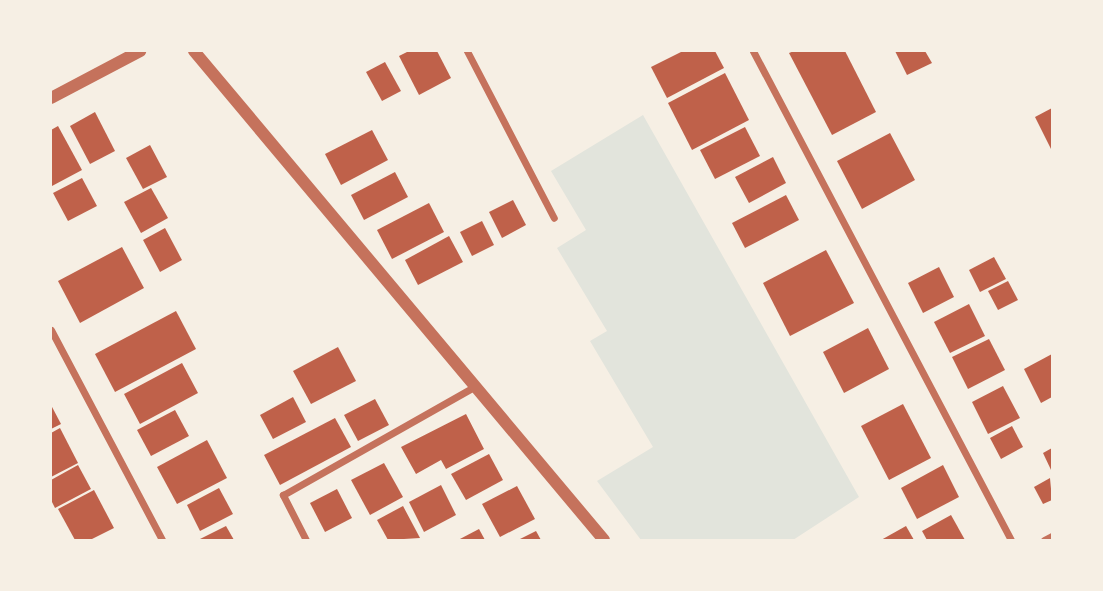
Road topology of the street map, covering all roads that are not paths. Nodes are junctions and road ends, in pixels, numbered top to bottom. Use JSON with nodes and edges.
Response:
{"nodes":[{"id":1,"x":140,"y":51,"type":"edge"},
{"id":2,"x":194,"y":51,"type":"edge"},
{"id":3,"x":467,"y":51,"type":"edge"},
{"id":4,"x":753,"y":51,"type":"edge"},
{"id":5,"x":51,"y":98,"type":"edge"},
{"id":6,"x":554,"y":218,"type":"dead end"},
{"id":7,"x":51,"y":330,"type":"edge"},
{"id":8,"x":474,"y":387,"type":"junction"},
{"id":9,"x":1052,"y":536,"type":"edge"},
{"id":10,"x":162,"y":540,"type":"edge"},
{"id":11,"x":306,"y":540,"type":"edge"},
{"id":12,"x":604,"y":540,"type":"edge"},
{"id":13,"x":1011,"y":540,"type":"edge"},
{"id":14,"x":1044,"y":540,"type":"edge"}],
"edges":[{"from":1,"to":5,"type":"street"},
{"from":2,"to":8,"type":"street"},
{"from":3,"to":6,"type":"street"},
{"from":4,"to":13,"type":"street"},
{"from":7,"to":10,"type":"street"},
{"from":8,"to":11,"type":"street"},
{"from":8,"to":12,"type":"street"},
{"from":9,"to":14,"type":"street"}]}
